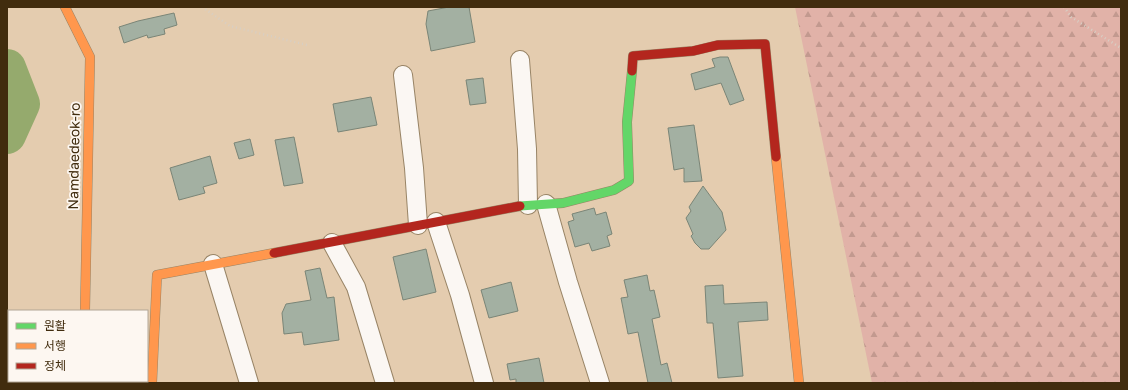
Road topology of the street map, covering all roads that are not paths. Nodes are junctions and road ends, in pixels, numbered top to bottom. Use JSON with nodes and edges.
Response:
{"nodes":[{"id":1,"x":65,"y":7,"type":"edge"},
{"id":2,"x":520,"y":60,"type":"dead end"},
{"id":3,"x":403,"y":75,"type":"dead end"},
{"id":4,"x":537,"y":205,"type":"junction"},
{"id":5,"x":436,"y":222,"type":"junction"},
{"id":6,"x":418,"y":225,"type":"junction"},
{"id":7,"x":332,"y":243,"type":"junction"},
{"id":8,"x":213,"y":264,"type":"junction"},
{"id":9,"x":85,"y":310,"type":"edge"},
{"id":10,"x":152,"y":383,"type":"edge"},
{"id":11,"x":250,"y":383,"type":"edge"},
{"id":12,"x":385,"y":383,"type":"edge"},
{"id":13,"x":484,"y":383,"type":"edge"},
{"id":14,"x":600,"y":383,"type":"edge"},
{"id":15,"x":799,"y":383,"type":"edge"}],
"edges":[{"from":1,"to":9,"type":"street","name":"Namdaedeok-ro"},
{"from":2,"to":4,"type":"street"},
{"from":3,"to":6,"type":"street"},
{"from":4,"to":5,"type":"street"},
{"from":4,"to":14,"type":"street"},
{"from":4,"to":15,"type":"street"},
{"from":5,"to":6,"type":"street"},
{"from":5,"to":13,"type":"street"},
{"from":6,"to":7,"type":"street"},
{"from":7,"to":8,"type":"street"},
{"from":7,"to":12,"type":"street"},
{"from":8,"to":10,"type":"street"},
{"from":8,"to":11,"type":"street"}]}
